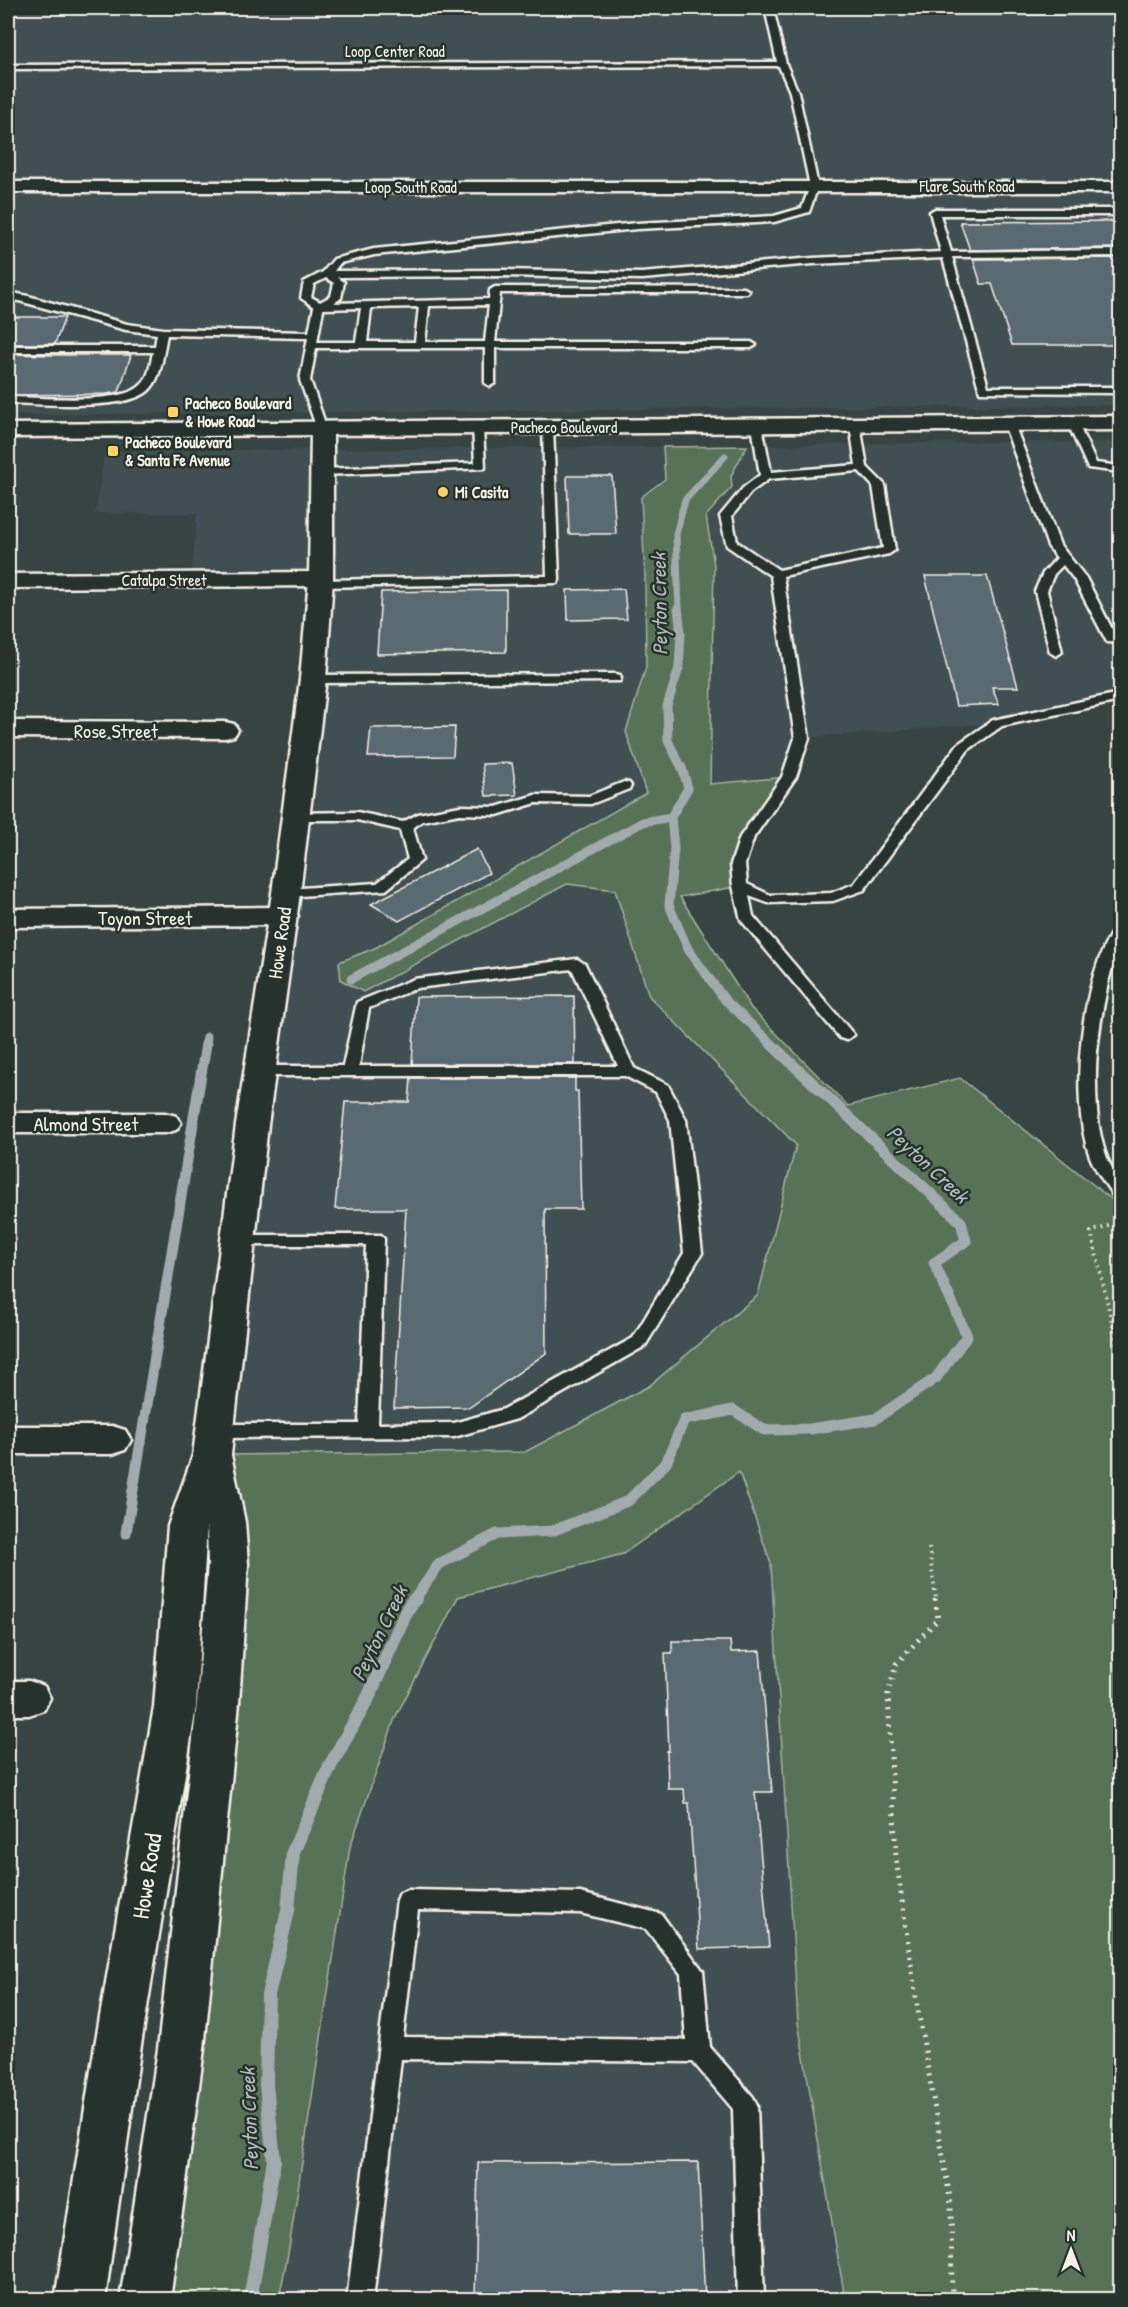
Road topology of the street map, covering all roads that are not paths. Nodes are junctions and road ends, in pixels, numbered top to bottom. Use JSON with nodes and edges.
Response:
{"nodes":[{"id":1,"x":769,"y":8,"type":"edge"},
{"id":2,"x":933,"y":11,"type":"dead end"},
{"id":3,"x":1120,"y":11,"type":"edge"},
{"id":4,"x":782,"y":64,"type":"junction"},
{"id":5,"x":8,"y":67,"type":"edge"},
{"id":6,"x":814,"y":186,"type":"junction"},
{"id":7,"x":8,"y":187,"type":"edge"},
{"id":8,"x":1120,"y":187,"type":"edge"},
{"id":9,"x":1120,"y":212,"type":"edge"},
{"id":10,"x":1120,"y":253,"type":"edge"},
{"id":11,"x":946,"y":255,"type":"junction"},
{"id":12,"x":326,"y":274,"type":"junction"},
{"id":13,"x":744,"y":291,"type":"dead end"},
{"id":14,"x":8,"y":295,"type":"edge"},
{"id":15,"x":492,"y":302,"type":"junction"},
{"id":16,"x":424,"y":303,"type":"junction"},
{"id":17,"x":367,"y":304,"type":"junction"},
{"id":18,"x":319,"y":306,"type":"junction"},
{"id":19,"x":164,"y":332,"type":"junction"},
{"id":20,"x":313,"y":340,"type":"junction"},
{"id":21,"x":361,"y":345,"type":"junction"},
{"id":22,"x":420,"y":345,"type":"junction"},
{"id":23,"x":490,"y":345,"type":"junction"},
{"id":24,"x":752,"y":345,"type":"dead end"},
{"id":25,"x":8,"y":349,"type":"edge"},
{"id":26,"x":159,"y":349,"type":"junction"},
{"id":27,"x":490,"y":382,"type":"dead end"},
{"id":28,"x":1120,"y":390,"type":"edge"},
{"id":29,"x":8,"y":400,"type":"edge"},
{"id":30,"x":1120,"y":423,"type":"edge"},
{"id":31,"x":1010,"y":424,"type":"junction"},
{"id":32,"x":1073,"y":424,"type":"junction"},
{"id":33,"x":855,"y":425,"type":"junction"},
{"id":34,"x":757,"y":426,"type":"junction"},
{"id":35,"x":478,"y":427,"type":"junction"},
{"id":36,"x":548,"y":427,"type":"junction"},
{"id":37,"x":322,"y":429,"type":"junction"},
{"id":38,"x":8,"y":431,"type":"edge"},
{"id":39,"x":862,"y":468,"type":"junction"},
{"id":40,"x":1120,"y":469,"type":"edge"},
{"id":41,"x":323,"y":472,"type":"junction"},
{"id":42,"x":766,"y":476,"type":"junction"},
{"id":43,"x":1064,"y":558,"type":"junction"},
{"id":44,"x":777,"y":574,"type":"junction"},
{"id":45,"x":8,"y":581,"type":"edge"},
{"id":46,"x":320,"y":582,"type":"junction"},
{"id":47,"x":1120,"y":639,"type":"edge"},
{"id":48,"x":1056,"y":652,"type":"dead end"},
{"id":49,"x":615,"y":678,"type":"dead end"},
{"id":50,"x":313,"y":679,"type":"junction"},
{"id":51,"x":1120,"y":697,"type":"edge"},
{"id":52,"x":8,"y":729,"type":"edge"},
{"id":53,"x":225,"y":730,"type":"dead end"},
{"id":54,"x":624,"y":786,"type":"dead end"},
{"id":55,"x":296,"y":816,"type":"junction"},
{"id":56,"x":406,"y":827,"type":"junction"},
{"id":57,"x":740,"y":886,"type":"junction"},
{"id":58,"x":284,"y":904,"type":"junction"},
{"id":59,"x":8,"y":918,"type":"edge"},
{"id":60,"x":1120,"y":930,"type":"edge"},
{"id":61,"x":846,"y":1035,"type":"dead end"},
{"id":62,"x":260,"y":1071,"type":"junction"},
{"id":63,"x":350,"y":1071,"type":"junction"},
{"id":64,"x":628,"y":1071,"type":"junction"},
{"id":65,"x":8,"y":1123,"type":"edge"},
{"id":66,"x":165,"y":1123,"type":"dead end"},
{"id":67,"x":1120,"y":1193,"type":"edge"},
{"id":68,"x":238,"y":1241,"type":"junction"},
{"id":69,"x":368,"y":1430,"type":"junction"},
{"id":70,"x":8,"y":1440,"type":"edge"},
{"id":71,"x":112,"y":1440,"type":"dead end"},
{"id":72,"x":214,"y":1443,"type":"junction"},
{"id":73,"x":390,"y":2048,"type":"junction"},
{"id":74,"x":699,"y":2051,"type":"junction"},
{"id":75,"x":80,"y":2300,"type":"edge"},
{"id":76,"x":145,"y":2300,"type":"edge"},
{"id":77,"x":360,"y":2300,"type":"edge"},
{"id":78,"x":751,"y":2300,"type":"edge"}],
"edges":[{"from":1,"to":4,"type":"lane"},
{"from":2,"to":3,"type":"lane"},
{"from":4,"to":5,"type":"lane","name":"Loop Center Road"},
{"from":4,"to":6,"type":"lane"},
{"from":6,"to":7,"type":"street","name":"Loop South Road"},
{"from":6,"to":8,"type":"street","name":"Flare South Road"},
{"from":6,"to":12,"type":"lane"},
{"from":9,"to":11,"type":"lane"},
{"from":10,"to":11,"type":"lane"},
{"from":11,"to":12,"type":"lane"},
{"from":11,"to":28,"type":"lane"},
{"from":12,"to":18,"type":"lane"},
{"from":12,"to":18,"type":"lane"},
{"from":13,"to":15,"type":"lane"},
{"from":14,"to":19,"type":"lane"},
{"from":15,"to":16,"type":"lane"},
{"from":15,"to":23,"type":"lane"},
{"from":16,"to":17,"type":"lane"},
{"from":16,"to":22,"type":"lane"},
{"from":17,"to":18,"type":"lane"},
{"from":17,"to":21,"type":"lane"},
{"from":18,"to":20,"type":"lane"},
{"from":19,"to":20,"type":"lane"},
{"from":19,"to":26,"type":"lane"},
{"from":20,"to":21,"type":"lane"},
{"from":20,"to":37,"type":"lane"},
{"from":21,"to":22,"type":"lane"},
{"from":22,"to":23,"type":"lane"},
{"from":23,"to":24,"type":"lane"},
{"from":23,"to":27,"type":"lane"},
{"from":25,"to":26,"type":"lane"},
{"from":26,"to":29,"type":"lane"},
{"from":30,"to":32,"type":"street","name":"Pacheco Boulevard"},
{"from":31,"to":32,"type":"street","name":"Pacheco Boulevard"},
{"from":31,"to":33,"type":"street","name":"Pacheco Boulevard"},
{"from":31,"to":43,"type":"lane"},
{"from":32,"to":40,"type":"lane"},
{"from":33,"to":34,"type":"street","name":"Pacheco Boulevard"},
{"from":33,"to":39,"type":"lane"},
{"from":34,"to":36,"type":"street","name":"Pacheco Boulevard"},
{"from":34,"to":42,"type":"lane"},
{"from":35,"to":36,"type":"street","name":"Pacheco Boulevard"},
{"from":35,"to":37,"type":"street","name":"Pacheco Boulevard"},
{"from":35,"to":41,"type":"lane"},
{"from":36,"to":46,"type":"lane"},
{"from":37,"to":38,"type":"street","name":"Pacheco Boulevard"},
{"from":37,"to":41,"type":"street","name":"Howe Road"},
{"from":39,"to":42,"type":"lane"},
{"from":39,"to":44,"type":"lane"},
{"from":41,"to":46,"type":"street","name":"Howe Road"},
{"from":42,"to":44,"type":"lane"},
{"from":43,"to":47,"type":"lane"},
{"from":43,"to":48,"type":"lane"},
{"from":44,"to":57,"type":"lane"},
{"from":45,"to":46,"type":"street","name":"Catalpa Street"},
{"from":46,"to":50,"type":"street","name":"Howe Road"},
{"from":49,"to":50,"type":"lane"},
{"from":50,"to":55,"type":"street","name":"Howe Road"},
{"from":51,"to":57,"type":"lane"},
{"from":52,"to":53,"type":"street","name":"Rose Street"},
{"from":54,"to":56,"type":"lane"},
{"from":55,"to":56,"type":"lane"},
{"from":55,"to":58,"type":"street","name":"Howe Road"},
{"from":56,"to":58,"type":"lane"},
{"from":57,"to":61,"type":"lane"},
{"from":58,"to":59,"type":"street","name":"Toyon Street"},
{"from":58,"to":62,"type":"street","name":"Howe Road"},
{"from":60,"to":67,"type":"lane"},
{"from":62,"to":63,"type":"lane"},
{"from":62,"to":68,"type":"street","name":"Howe Road"},
{"from":63,"to":64,"type":"lane"},
{"from":63,"to":64,"type":"lane"},
{"from":64,"to":69,"type":"lane"},
{"from":65,"to":66,"type":"street","name":"Almond Street"},
{"from":68,"to":69,"type":"lane"},
{"from":68,"to":72,"type":"street","name":"Howe Road"},
{"from":69,"to":72,"type":"lane"},
{"from":70,"to":71,"type":"street"},
{"from":72,"to":75,"type":"street","name":"Howe Road"},
{"from":72,"to":76,"type":"street","name":"Howe Road"},
{"from":73,"to":74,"type":"lane"},
{"from":73,"to":74,"type":"lane"},
{"from":73,"to":77,"type":"lane"},
{"from":74,"to":78,"type":"lane"}]}
